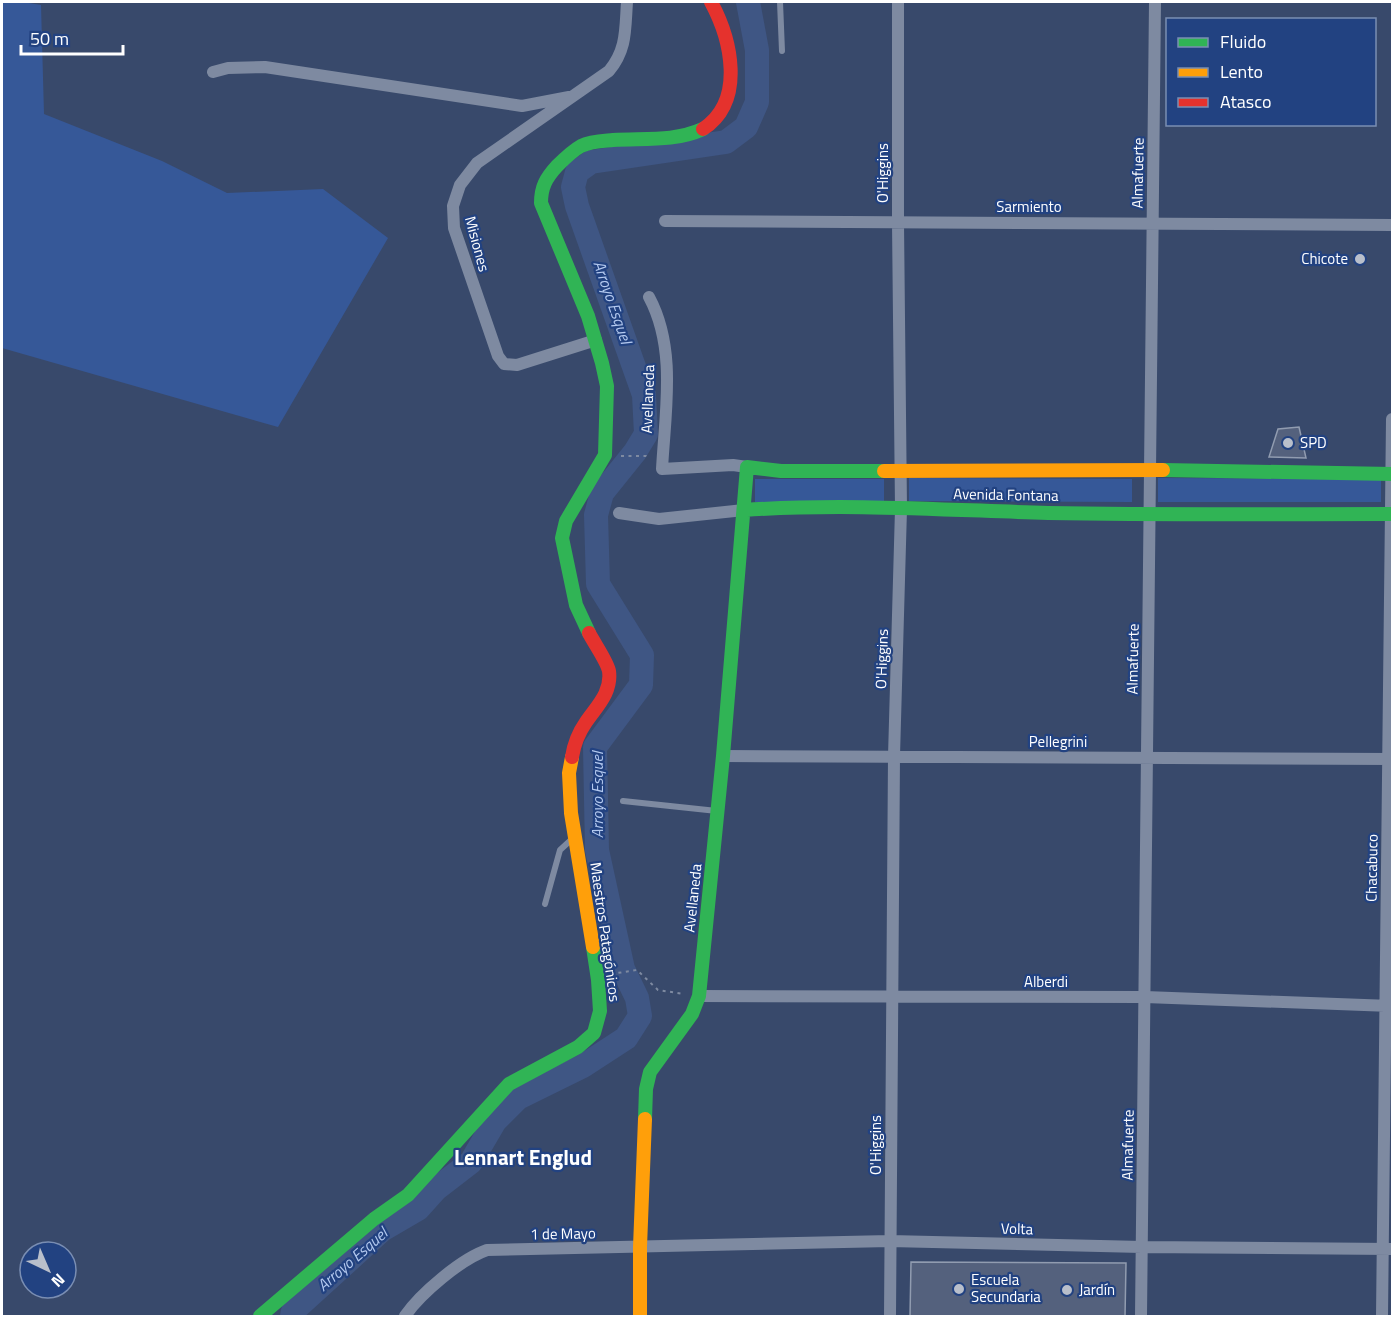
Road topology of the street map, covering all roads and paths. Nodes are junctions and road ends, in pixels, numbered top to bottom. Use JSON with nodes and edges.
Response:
{"nodes":[{"id":1,"x":627,"y":2,"type":"edge"},
{"id":2,"x":711,"y":2,"type":"edge"},
{"id":3,"x":780,"y":2,"type":"edge"},
{"id":4,"x":898,"y":2,"type":"edge"},
{"id":5,"x":1155,"y":2,"type":"edge"},
{"id":6,"x":782,"y":51,"type":"dead end"},
{"id":7,"x":213,"y":72,"type":"dead end"},
{"id":8,"x":573,"y":96,"type":"junction"},
{"id":9,"x":665,"y":221,"type":"dead end"},
{"id":10,"x":1152,"y":222,"type":"junction"},
{"id":11,"x":898,"y":223,"type":"junction"},
{"id":12,"x":1392,"y":225,"type":"edge"},
{"id":13,"x":649,"y":297,"type":"dead end"},
{"id":14,"x":596,"y":340,"type":"junction"},
{"id":15,"x":1392,"y":419,"type":"edge"},
{"id":16,"x":619,"y":456,"type":"dead end"},
{"id":17,"x":646,"y":456,"type":"dead end"},
{"id":18,"x":747,"y":467,"type":"junction"},
{"id":19,"x":662,"y":468,"type":"joint"},
{"id":20,"x":1150,"y":470,"type":"junction"},
{"id":21,"x":901,"y":472,"type":"junction"},
{"id":22,"x":1392,"y":474,"type":"edge"},
{"id":23,"x":901,"y":509,"type":"junction"},
{"id":24,"x":744,"y":510,"type":"junction"},
{"id":25,"x":619,"y":513,"type":"dead end"},
{"id":26,"x":1392,"y":513,"type":"edge"},
{"id":27,"x":1149,"y":515,"type":"junction"},
{"id":28,"x":723,"y":756,"type":"junction"},
{"id":29,"x":894,"y":756,"type":"junction"},
{"id":30,"x":1147,"y":758,"type":"junction"},
{"id":31,"x":1391,"y":759,"type":"edge"},
{"id":32,"x":623,"y":801,"type":"dead end"},
{"id":33,"x":718,"y":811,"type":"junction"},
{"id":34,"x":574,"y":836,"type":"junction"},
{"id":35,"x":545,"y":904,"type":"dead end"},
{"id":36,"x":612,"y":973,"type":"dead end"},
{"id":37,"x":699,"y":996,"type":"junction"},
{"id":38,"x":892,"y":997,"type":"junction"},
{"id":39,"x":1145,"y":997,"type":"junction"},
{"id":40,"x":1389,"y":1006,"type":"edge"},
{"id":41,"x":890,"y":1241,"type":"junction"},
{"id":42,"x":640,"y":1247,"type":"junction"},
{"id":43,"x":1142,"y":1247,"type":"junction"},
{"id":44,"x":1388,"y":1249,"type":"edge"},
{"id":45,"x":260,"y":1317,"type":"edge"},
{"id":46,"x":405,"y":1317,"type":"edge"},
{"id":47,"x":640,"y":1317,"type":"edge"},
{"id":48,"x":890,"y":1317,"type":"edge"},
{"id":49,"x":1141,"y":1317,"type":"edge"},
{"id":50,"x":1382,"y":1317,"type":"edge"}],
"edges":[{"from":1,"to":8,"type":"street","name":"Misiones"},
{"from":2,"to":14,"type":"street","name":"Maestros Patagónicos"},
{"from":3,"to":6,"type":"lane"},
{"from":4,"to":11,"type":"street","name":"O'Higgins"},
{"from":5,"to":10,"type":"street","name":"Almafuerte"},
{"from":7,"to":8,"type":"street"},
{"from":8,"to":14,"type":"street","name":"Misiones"},
{"from":9,"to":11,"type":"street","name":"Sarmiento"},
{"from":10,"to":11,"type":"street","name":"Sarmiento"},
{"from":10,"to":12,"type":"street","name":"Sarmiento"},
{"from":10,"to":20,"type":"street","name":"Almafuerte"},
{"from":11,"to":21,"type":"street","name":"O'Higgins"},
{"from":13,"to":19,"type":"street","name":"Avellaneda"},
{"from":14,"to":34,"type":"street","name":"Maestros Patagónicos"},
{"from":15,"to":22,"type":"street","name":"Chacabuco"},
{"from":16,"to":17,"type":"path"},
{"from":18,"to":19,"type":"street","name":"Avenida Fontana"},
{"from":18,"to":21,"type":"street","name":"Avenida Fontana"},
{"from":18,"to":24,"type":"street","name":"Avellaneda"},
{"from":20,"to":21,"type":"street","name":"Avenida Fontana"},
{"from":20,"to":22,"type":"street","name":"Avenida Fontana"},
{"from":20,"to":27,"type":"street","name":"Almafuerte"},
{"from":21,"to":23,"type":"street","name":"O'Higgins"},
{"from":22,"to":26,"type":"street","name":"Chacabuco"},
{"from":23,"to":24,"type":"street","name":"Avenida Fontana"},
{"from":23,"to":27,"type":"street","name":"Avenida Fontana"},
{"from":23,"to":29,"type":"street","name":"O'Higgins"},
{"from":24,"to":25,"type":"street","name":"Avenida Fontana"},
{"from":24,"to":28,"type":"street","name":"Avellaneda"},
{"from":26,"to":27,"type":"street","name":"Avenida Fontana"},
{"from":26,"to":31,"type":"street","name":"Chacabuco"},
{"from":27,"to":30,"type":"street","name":"Almafuerte"},
{"from":28,"to":29,"type":"street","name":"Pellegrini"},
{"from":28,"to":33,"type":"street","name":"Avellaneda"},
{"from":29,"to":30,"type":"street","name":"Pellegrini"},
{"from":29,"to":38,"type":"street","name":"O'Higgins"},
{"from":30,"to":31,"type":"street","name":"Pellegrini"},
{"from":30,"to":39,"type":"street","name":"Almafuerte"},
{"from":31,"to":40,"type":"street","name":"Chacabuco"},
{"from":32,"to":33,"type":"lane"},
{"from":33,"to":37,"type":"street","name":"Avellaneda"},
{"from":34,"to":35,"type":"lane"},
{"from":34,"to":45,"type":"street","name":"Maestros Patagónicos"},
{"from":36,"to":37,"type":"path"},
{"from":37,"to":38,"type":"street","name":"Alberdi"},
{"from":37,"to":42,"type":"street","name":"Avellaneda"},
{"from":38,"to":39,"type":"street","name":"Alberdi"},
{"from":38,"to":41,"type":"street","name":"O'Higgins"},
{"from":39,"to":40,"type":"street","name":"Alberdi"},
{"from":39,"to":43,"type":"street","name":"Almafuerte"},
{"from":40,"to":44,"type":"street","name":"Chacabuco"},
{"from":41,"to":42,"type":"street","name":"Volta"},
{"from":41,"to":43,"type":"street","name":"Volta"},
{"from":41,"to":48,"type":"street","name":"O'Higgins"},
{"from":42,"to":46,"type":"street","name":"1 de Mayo"},
{"from":42,"to":47,"type":"street","name":"Avellaneda"},
{"from":43,"to":44,"type":"street","name":"Volta"},
{"from":43,"to":49,"type":"street","name":"Almafuerte"},
{"from":44,"to":50,"type":"street","name":"Chacabuco"}]}
